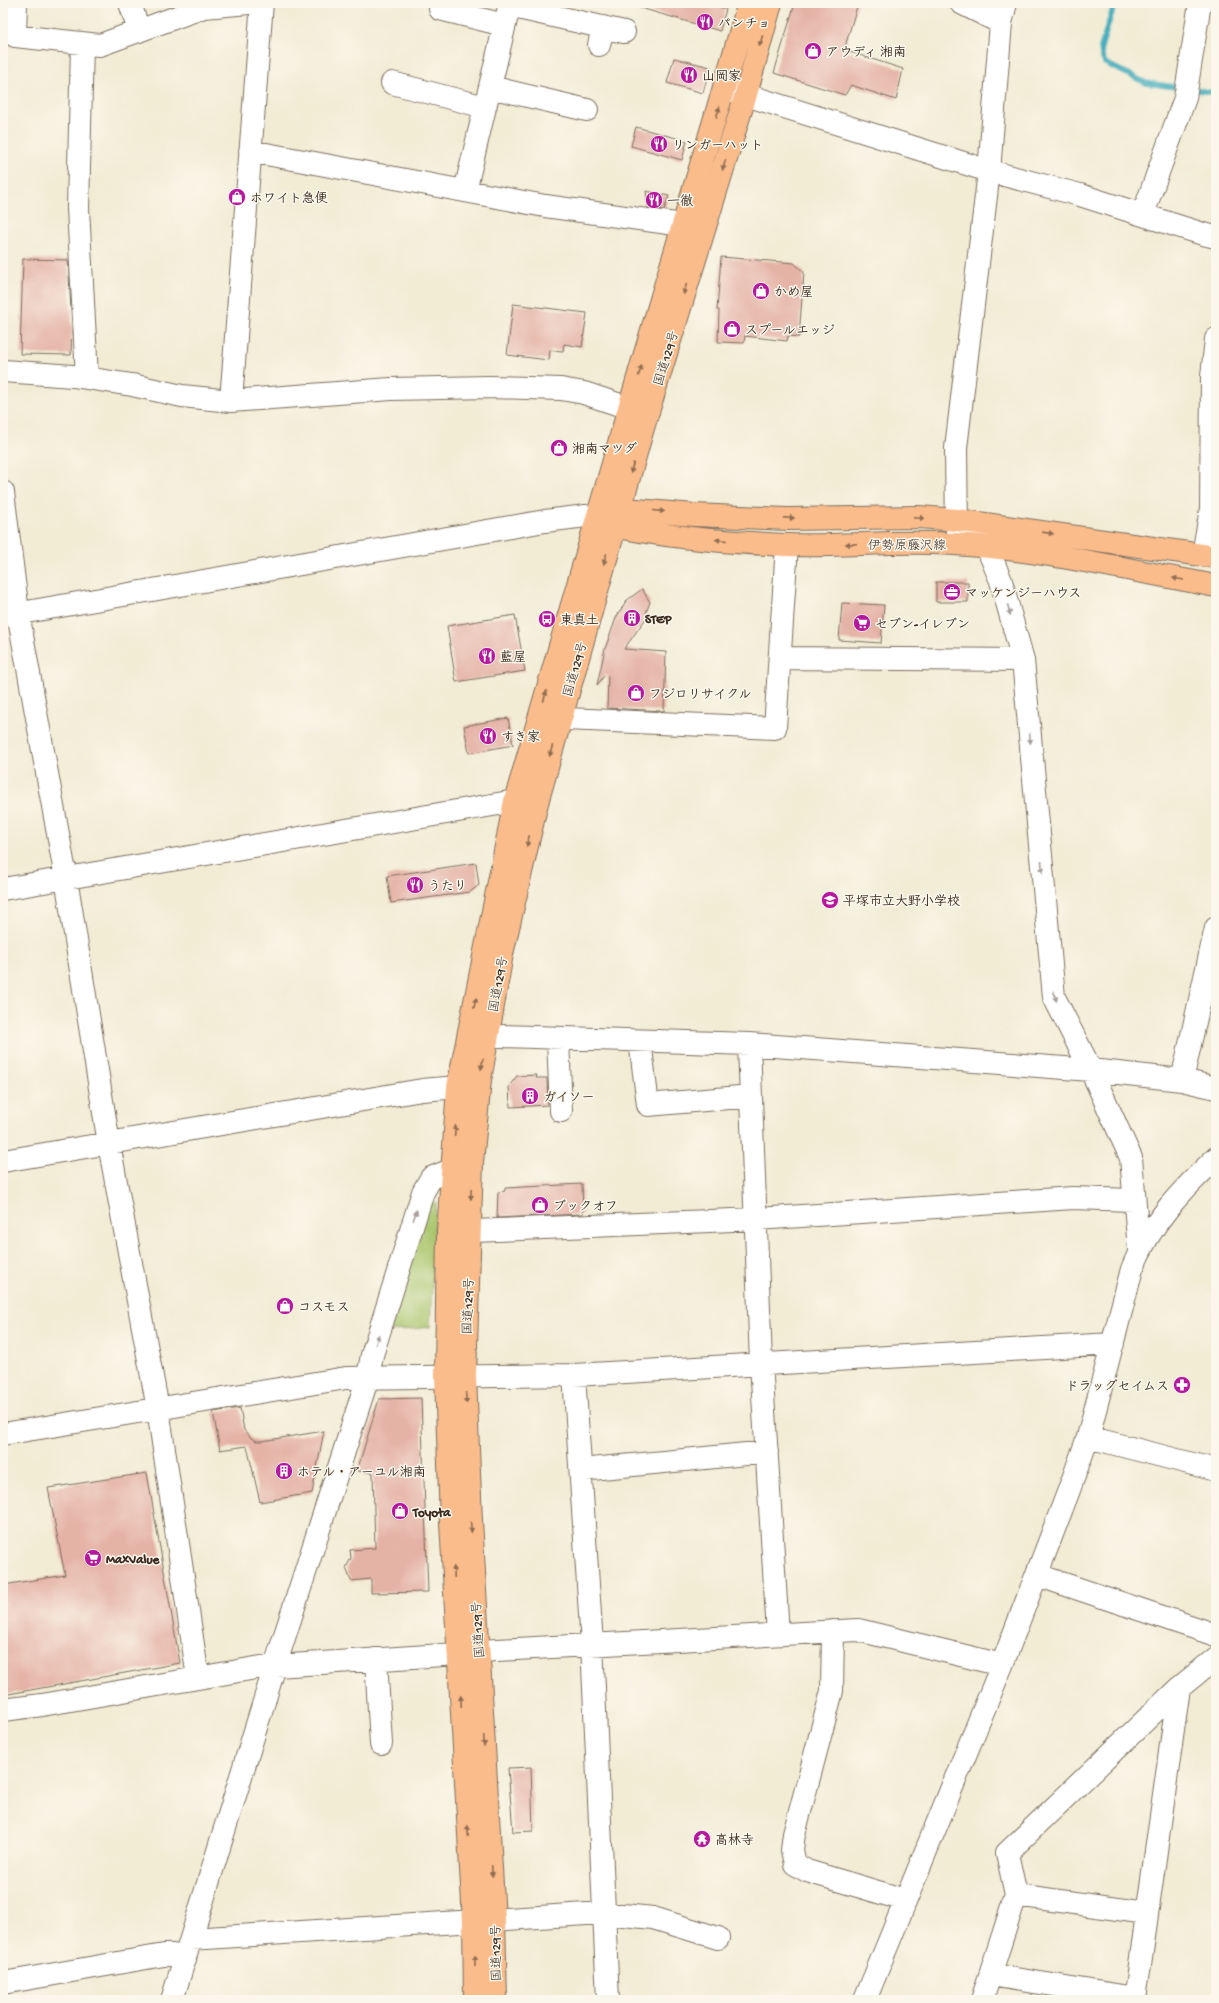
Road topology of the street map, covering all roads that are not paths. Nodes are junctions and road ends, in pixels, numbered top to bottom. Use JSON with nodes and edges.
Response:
{"nodes":[{"id":1,"x":16,"y":3,"type":"edge"},
{"id":2,"x":130,"y":3,"type":"edge"},
{"id":3,"x":249,"y":3,"type":"edge"},
{"id":4,"x":262,"y":3,"type":"edge"},
{"id":5,"x":749,"y":3,"type":"edge"},
{"id":6,"x":771,"y":3,"type":"edge"},
{"id":7,"x":961,"y":3,"type":"edge"},
{"id":8,"x":1200,"y":3,"type":"edge"},
{"id":9,"x":440,"y":9,"type":"dead end"},
{"id":10,"x":508,"y":11,"type":"edge"},
{"id":11,"x":1004,"y":13,"type":"edge"},
{"id":12,"x":139,"y":31,"type":"junction"},
{"id":13,"x":624,"y":32,"type":"dead end"},
{"id":14,"x":82,"y":45,"type":"junction"},
{"id":15,"x":392,"y":84,"type":"dead end"},
{"id":16,"x":725,"y":88,"type":"junction"},
{"id":17,"x":746,"y":94,"type":"junction"},
{"id":18,"x":487,"y":97,"type":"junction"},
{"id":19,"x":587,"y":110,"type":"dead end"},
{"id":20,"x":250,"y":151,"type":"junction"},
{"id":21,"x":989,"y":171,"type":"junction"},
{"id":22,"x":465,"y":191,"type":"junction"},
{"id":23,"x":1142,"y":214,"type":"junction"},
{"id":24,"x":684,"y":225,"type":"junction"},
{"id":25,"x":1216,"y":237,"type":"edge"},
{"id":26,"x":1216,"y":339,"type":"edge"},
{"id":27,"x":3,"y":371,"type":"edge"},
{"id":28,"x":87,"y":377,"type":"junction"},
{"id":29,"x":232,"y":401,"type":"junction"},
{"id":30,"x":651,"y":404,"type":"junction"},
{"id":31,"x":629,"y":408,"type":"junction"},
{"id":32,"x":643,"y":428,"type":"junction"},
{"id":33,"x":3,"y":492,"type":"edge"},
{"id":34,"x":604,"y":516,"type":"junction"},
{"id":35,"x":957,"y":520,"type":"junction"},
{"id":36,"x":956,"y":544,"type":"junction"},
{"id":37,"x":787,"y":545,"type":"junction"},
{"id":38,"x":987,"y":547,"type":"junction"},
{"id":39,"x":1210,"y":556,"type":"edge"},
{"id":40,"x":1216,"y":586,"type":"edge"},
{"id":41,"x":10,"y":614,"type":"edge"},
{"id":42,"x":781,"y":658,"type":"junction"},
{"id":43,"x":1023,"y":660,"type":"junction"},
{"id":44,"x":549,"y":718,"type":"junction"},
{"id":45,"x":515,"y":801,"type":"junction"},
{"id":46,"x":66,"y":878,"type":"junction"},
{"id":47,"x":3,"y":889,"type":"edge"},
{"id":48,"x":1216,"y":928,"type":"edge"},
{"id":49,"x":478,"y":1036,"type":"junction"},
{"id":50,"x":558,"y":1038,"type":"junction"},
{"id":51,"x":640,"y":1040,"type":"junction"},
{"id":52,"x":749,"y":1044,"type":"junction"},
{"id":53,"x":1091,"y":1070,"type":"junction"},
{"id":54,"x":1182,"y":1080,"type":"junction"},
{"id":55,"x":458,"y":1087,"type":"junction"},
{"id":56,"x":1216,"y":1088,"type":"edge"},
{"id":57,"x":751,"y":1096,"type":"junction"},
{"id":58,"x":561,"y":1111,"type":"dead end"},
{"id":59,"x":109,"y":1144,"type":"junction"},
{"id":60,"x":1216,"y":1158,"type":"edge"},
{"id":61,"x":3,"y":1161,"type":"edge"},
{"id":62,"x":452,"y":1170,"type":"junction"},
{"id":63,"x":1133,"y":1200,"type":"junction"},
{"id":64,"x":756,"y":1219,"type":"junction"},
{"id":65,"x":448,"y":1232,"type":"junction"},
{"id":66,"x":470,"y":1233,"type":"junction"},
{"id":67,"x":1139,"y":1250,"type":"junction"},
{"id":68,"x":1113,"y":1344,"type":"junction"},
{"id":69,"x":761,"y":1363,"type":"junction"},
{"id":70,"x":574,"y":1375,"type":"junction"},
{"id":71,"x":455,"y":1376,"type":"junction"},
{"id":72,"x":368,"y":1378,"type":"junction"},
{"id":73,"x":158,"y":1409,"type":"junction"},
{"id":74,"x":3,"y":1434,"type":"edge"},
{"id":75,"x":1088,"y":1437,"type":"junction"},
{"id":76,"x":767,"y":1452,"type":"junction"},
{"id":77,"x":580,"y":1470,"type":"junction"},
{"id":78,"x":1216,"y":1470,"type":"edge"},
{"id":79,"x":1037,"y":1575,"type":"junction"},
{"id":80,"x":833,"y":1631,"type":"junction"},
{"id":81,"x":778,"y":1634,"type":"junction"},
{"id":82,"x":1216,"y":1635,"type":"edge"},
{"id":83,"x":592,"y":1644,"type":"junction"},
{"id":84,"x":468,"y":1652,"type":"junction"},
{"id":85,"x":1216,"y":1658,"type":"edge"},
{"id":86,"x":376,"y":1659,"type":"junction"},
{"id":87,"x":1002,"y":1665,"type":"junction"},
{"id":88,"x":275,"y":1666,"type":"junction"},
{"id":89,"x":198,"y":1678,"type":"junction"},
{"id":90,"x":1179,"y":1688,"type":"junction"},
{"id":91,"x":3,"y":1710,"type":"edge"},
{"id":92,"x":381,"y":1744,"type":"dead end"},
{"id":93,"x":1016,"y":1895,"type":"junction"},
{"id":94,"x":905,"y":1900,"type":"junction"},
{"id":95,"x":603,"y":1913,"type":"junction"},
{"id":96,"x":1147,"y":1913,"type":"junction"},
{"id":97,"x":484,"y":1920,"type":"junction"},
{"id":98,"x":718,"y":1938,"type":"dead end"},
{"id":99,"x":188,"y":1949,"type":"junction"},
{"id":100,"x":990,"y":1975,"type":"junction"},
{"id":101,"x":3,"y":1983,"type":"edge"},
{"id":102,"x":1135,"y":1999,"type":"edge"},
{"id":103,"x":172,"y":2000,"type":"edge"},
{"id":104,"x":475,"y":2000,"type":"edge"},
{"id":105,"x":496,"y":2000,"type":"edge"},
{"id":106,"x":608,"y":2000,"type":"edge"},
{"id":107,"x":865,"y":2000,"type":"edge"},
{"id":108,"x":982,"y":2000,"type":"edge"}],
"edges":[{"from":1,"to":14,"type":"street"},
{"from":2,"to":12,"type":"street"},
{"from":3,"to":12,"type":"street"},
{"from":4,"to":20,"type":"street"},
{"from":5,"to":16,"type":"main road","name":"国道129号"},
{"from":6,"to":17,"type":"main road","name":"国道129号","one_way":true},
{"from":7,"to":11,"type":"street"},
{"from":8,"to":23,"type":"street"},
{"from":9,"to":10,"type":"street"},
{"from":10,"to":13,"type":"street"},
{"from":10,"to":18,"type":"street"},
{"from":11,"to":21,"type":"street"},
{"from":12,"to":14,"type":"street"},
{"from":14,"to":28,"type":"street"},
{"from":15,"to":18,"type":"street"},
{"from":16,"to":17,"type":"street"},
{"from":24,"to":16,"type":"main road","name":"国道129号","one_way":true},
{"from":17,"to":21,"type":"street"},
{"from":17,"to":30,"type":"main road","name":"国道129号","one_way":true},
{"from":18,"to":19,"type":"street"},
{"from":18,"to":22,"type":"street"},
{"from":20,"to":22,"type":"street"},
{"from":20,"to":29,"type":"street"},
{"from":21,"to":23,"type":"street"},
{"from":21,"to":35,"type":"street"},
{"from":22,"to":24,"type":"street"},
{"from":23,"to":25,"type":"street"},
{"from":31,"to":24,"type":"main road","name":"国道129号","one_way":true},
{"from":26,"to":39,"type":"street"},
{"from":27,"to":28,"type":"street"},
{"from":28,"to":29,"type":"street"},
{"from":29,"to":31,"type":"street"},
{"from":30,"to":31,"type":"street"},
{"from":30,"to":32,"type":"main road","name":"国道129号"},
{"from":31,"to":32,"type":"street"},
{"from":31,"to":34,"type":"main road","name":"国道129号"},
{"from":32,"to":34,"type":"main road","name":"国道129号","one_way":true},
{"from":33,"to":41,"type":"street"},
{"from":34,"to":35,"type":"main road","name":"伊勢原藤沢線","one_way":true},
{"from":37,"to":34,"type":"main road","name":"伊勢原藤沢線","one_way":true},
{"from":34,"to":41,"type":"street"},
{"from":34,"to":44,"type":"main road","name":"国道129号"},
{"from":35,"to":36,"type":"street"},
{"from":35,"to":38,"type":"street"},
{"from":35,"to":39,"type":"main road","name":"伊勢原藤沢線","one_way":true},
{"from":36,"to":37,"type":"main road","name":"伊勢原藤沢線","one_way":true},
{"from":36,"to":38,"type":"main road","name":"伊勢原藤沢線"},
{"from":37,"to":42,"type":"street"},
{"from":40,"to":38,"type":"main road","name":"伊勢原藤沢線","one_way":true},
{"from":38,"to":43,"type":"street","one_way":true},
{"from":41,"to":46,"type":"street"},
{"from":42,"to":43,"type":"street"},
{"from":42,"to":44,"type":"street"},
{"from":43,"to":53,"type":"street","one_way":true},
{"from":44,"to":45,"type":"main road","name":"国道129号"},
{"from":44,"to":49,"type":"main road","name":"国道129号","one_way":true},
{"from":45,"to":46,"type":"street"},
{"from":49,"to":45,"type":"main road","name":"国道129号","one_way":true},
{"from":46,"to":47,"type":"street"},
{"from":46,"to":59,"type":"street"},
{"from":48,"to":54,"type":"street"},
{"from":49,"to":50,"type":"street"},
{"from":49,"to":55,"type":"main road","name":"国道129号"},
{"from":49,"to":66,"type":"main road","name":"国道129号","one_way":true},
{"from":50,"to":51,"type":"street"},
{"from":50,"to":58,"type":"street"},
{"from":51,"to":52,"type":"street"},
{"from":51,"to":57,"type":"street"},
{"from":52,"to":53,"type":"street"},
{"from":52,"to":57,"type":"street"},
{"from":53,"to":54,"type":"street"},
{"from":53,"to":63,"type":"street"},
{"from":54,"to":56,"type":"street"},
{"from":55,"to":59,"type":"street"},
{"from":62,"to":55,"type":"main road","name":"国道129号","one_way":true},
{"from":57,"to":64,"type":"street"},
{"from":59,"to":61,"type":"street"},
{"from":59,"to":73,"type":"street"},
{"from":60,"to":67,"type":"street"},
{"from":62,"to":65,"type":"main road","name":"国道129号"},
{"from":72,"to":62,"type":"street","one_way":true},
{"from":63,"to":64,"type":"street"},
{"from":63,"to":67,"type":"street"},
{"from":64,"to":66,"type":"street"},
{"from":64,"to":69,"type":"street"},
{"from":65,"to":66,"type":"street"},
{"from":65,"to":71,"type":"main road","name":"国道129号"},
{"from":66,"to":71,"type":"main road","name":"国道129号"},
{"from":67,"to":68,"type":"street"},
{"from":68,"to":69,"type":"street"},
{"from":68,"to":75,"type":"street"},
{"from":69,"to":70,"type":"street"},
{"from":69,"to":76,"type":"street"},
{"from":70,"to":71,"type":"street"},
{"from":70,"to":77,"type":"street"},
{"from":71,"to":72,"type":"street"},
{"from":71,"to":84,"type":"main road","name":"国道129号"},
{"from":72,"to":73,"type":"street"},
{"from":72,"to":88,"type":"street"},
{"from":73,"to":74,"type":"street"},
{"from":73,"to":89,"type":"street"},
{"from":75,"to":78,"type":"street"},
{"from":75,"to":79,"type":"street"},
{"from":76,"to":77,"type":"street"},
{"from":76,"to":81,"type":"street"},
{"from":77,"to":83,"type":"street"},
{"from":79,"to":82,"type":"street"},
{"from":79,"to":87,"type":"street"},
{"from":80,"to":81,"type":"street"},
{"from":80,"to":87,"type":"street"},
{"from":80,"to":94,"type":"street"},
{"from":81,"to":83,"type":"street"},
{"from":83,"to":84,"type":"street"},
{"from":83,"to":95,"type":"street"},
{"from":84,"to":86,"type":"street"},
{"from":84,"to":97,"type":"main road","name":"国道129号"},
{"from":85,"to":90,"type":"street"},
{"from":86,"to":88,"type":"street"},
{"from":86,"to":92,"type":"street"},
{"from":87,"to":94,"type":"street"},
{"from":88,"to":89,"type":"street"},
{"from":88,"to":99,"type":"street"},
{"from":89,"to":91,"type":"street"},
{"from":90,"to":93,"type":"street"},
{"from":90,"to":96,"type":"street"},
{"from":93,"to":96,"type":"street"},
{"from":93,"to":100,"type":"street"},
{"from":94,"to":107,"type":"street"},
{"from":95,"to":97,"type":"street"},
{"from":95,"to":98,"type":"street"},
{"from":95,"to":106,"type":"street"},
{"from":96,"to":102,"type":"street"},
{"from":97,"to":99,"type":"street"},
{"from":104,"to":97,"type":"main road","name":"国道129号","one_way":true},
{"from":97,"to":105,"type":"main road","name":"国道129号"},
{"from":99,"to":101,"type":"street"},
{"from":99,"to":103,"type":"street"},
{"from":100,"to":102,"type":"street"},
{"from":100,"to":108,"type":"street"}]}
